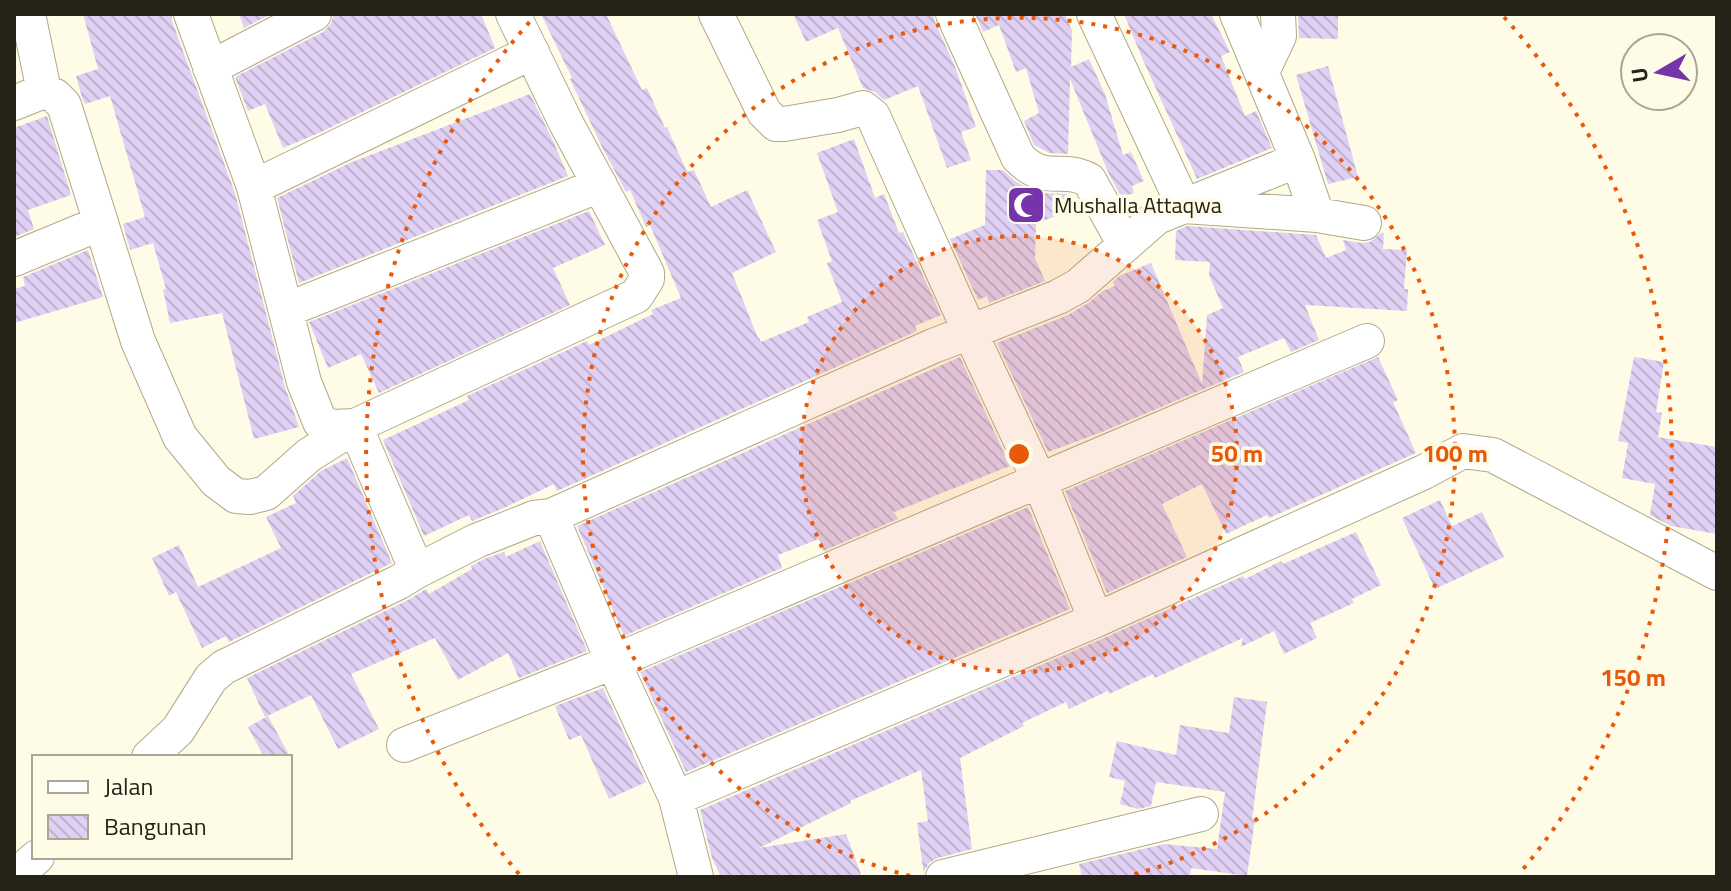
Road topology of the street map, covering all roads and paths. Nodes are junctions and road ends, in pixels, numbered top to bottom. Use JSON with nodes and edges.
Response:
{"nodes":[{"id":1,"x":28,"y":14,"type":"edge"},
{"id":2,"x":191,"y":14,"type":"edge"},
{"id":3,"x":314,"y":14,"type":"edge"},
{"id":4,"x":513,"y":14,"type":"edge"},
{"id":5,"x":716,"y":14,"type":"edge"},
{"id":6,"x":953,"y":14,"type":"edge"},
{"id":7,"x":1094,"y":14,"type":"edge"},
{"id":8,"x":1237,"y":14,"type":"edge"},
{"id":9,"x":1278,"y":14,"type":"edge"},
{"id":10,"x":532,"y":52,"type":"junction"},
{"id":11,"x":210,"y":68,"type":"junction"},
{"id":12,"x":1262,"y":72,"type":"junction"},
{"id":13,"x":29,"y":97,"type":"edge"},
{"id":14,"x":1298,"y":160,"type":"junction"},
{"id":15,"x":600,"y":185,"type":"junction"},
{"id":16,"x":254,"y":187,"type":"junction"},
{"id":17,"x":1184,"y":206,"type":"junction"},
{"id":18,"x":1317,"y":215,"type":"junction"},
{"id":19,"x":101,"y":223,"type":"junction"},
{"id":20,"x":1364,"y":223,"type":"dead end"},
{"id":21,"x":1125,"y":245,"type":"junction"},
{"id":22,"x":14,"y":259,"type":"edge"},
{"id":23,"x":286,"y":310,"type":"junction"},
{"id":24,"x":970,"y":332,"type":"junction"},
{"id":25,"x":1367,"y":341,"type":"dead end"},
{"id":26,"x":355,"y":426,"type":"junction"},
{"id":27,"x":1039,"y":480,"type":"junction"},
{"id":28,"x":551,"y":516,"type":"junction"},
{"id":29,"x":417,"y":571,"type":"junction"},
{"id":30,"x":1717,"y":573,"type":"edge"},
{"id":31,"x":1096,"y":620,"type":"junction"},
{"id":32,"x":613,"y":662,"type":"junction"},
{"id":33,"x":404,"y":745,"type":"dead end"},
{"id":34,"x":151,"y":755,"type":"edge"},
{"id":35,"x":676,"y":798,"type":"junction"},
{"id":36,"x":1201,"y":814,"type":"dead end"},
{"id":37,"x":35,"y":859,"type":"edge"},
{"id":38,"x":14,"y":877,"type":"edge"},
{"id":39,"x":696,"y":877,"type":"edge"},
{"id":40,"x":943,"y":877,"type":"edge"}],
"edges":[{"from":1,"to":13,"type":"street"},
{"from":2,"to":11,"type":"street"},
{"from":3,"to":11,"type":"street"},
{"from":4,"to":10,"type":"street"},
{"from":5,"to":24,"type":"street"},
{"from":6,"to":21,"type":"street"},
{"from":7,"to":17,"type":"street"},
{"from":8,"to":12,"type":"street"},
{"from":9,"to":12,"type":"street"},
{"from":10,"to":15,"type":"street"},
{"from":10,"to":16,"type":"street"},
{"from":11,"to":16,"type":"street"},
{"from":12,"to":14,"type":"street"},
{"from":13,"to":19,"type":"street"},
{"from":14,"to":17,"type":"street"},
{"from":14,"to":18,"type":"street"},
{"from":15,"to":23,"type":"street"},
{"from":15,"to":26,"type":"street"},
{"from":16,"to":23,"type":"street"},
{"from":17,"to":18,"type":"street"},
{"from":17,"to":21,"type":"street"},
{"from":18,"to":20,"type":"street"},
{"from":19,"to":22,"type":"street"},
{"from":19,"to":26,"type":"street"},
{"from":21,"to":24,"type":"street"},
{"from":23,"to":26,"type":"street"},
{"from":24,"to":27,"type":"street"},
{"from":24,"to":28,"type":"street"},
{"from":25,"to":27,"type":"street"},
{"from":26,"to":29,"type":"street"},
{"from":27,"to":31,"type":"street"},
{"from":27,"to":32,"type":"street"},
{"from":28,"to":29,"type":"street"},
{"from":28,"to":32,"type":"street"},
{"from":29,"to":34,"type":"street"},
{"from":30,"to":31,"type":"street"},
{"from":31,"to":35,"type":"street"},
{"from":32,"to":33,"type":"street"},
{"from":32,"to":35,"type":"street"},
{"from":35,"to":39,"type":"street"},
{"from":36,"to":40,"type":"street"},
{"from":37,"to":38,"type":"street"}]}
